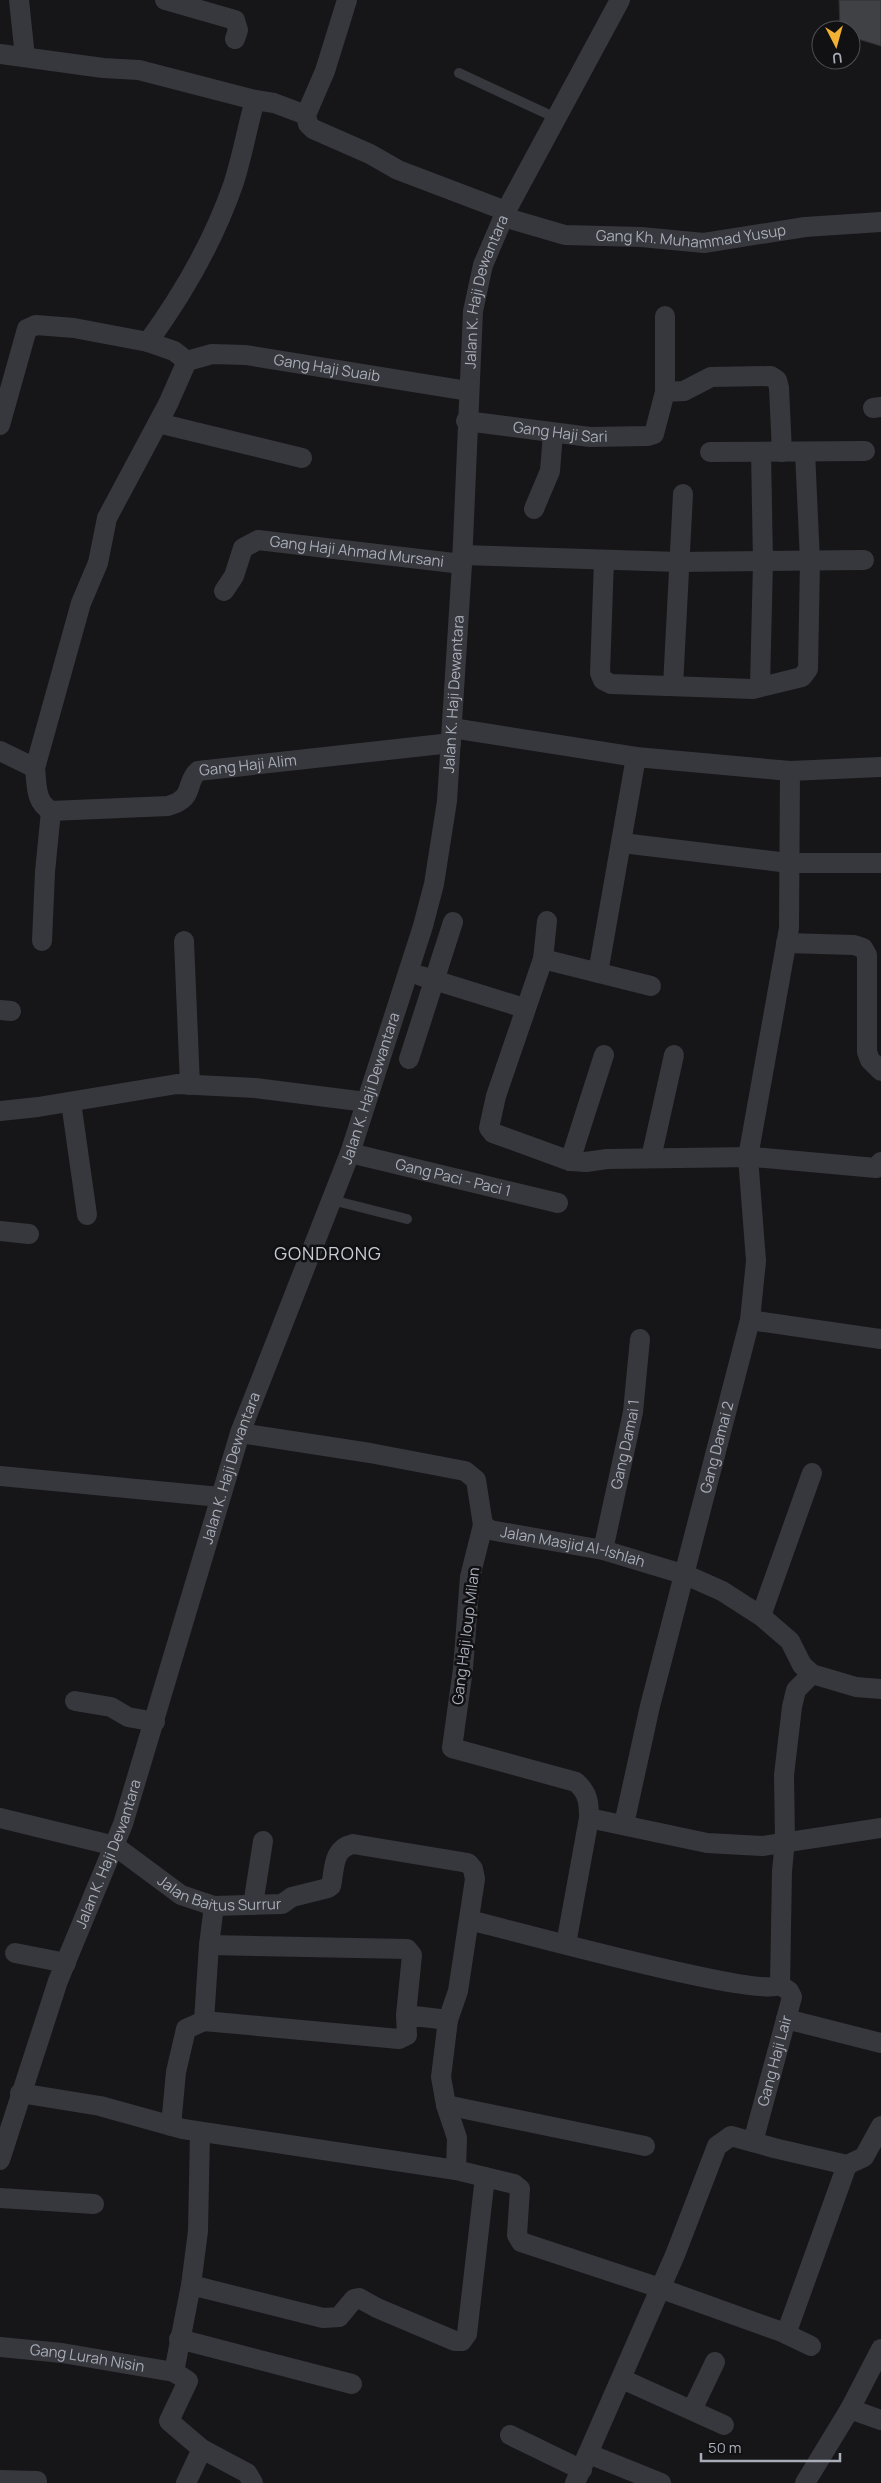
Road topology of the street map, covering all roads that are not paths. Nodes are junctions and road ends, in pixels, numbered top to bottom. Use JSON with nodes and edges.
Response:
{"nodes":[{"id":1,"x":19,"y":0,"type":"edge"},
{"id":2,"x":165,"y":0,"type":"edge"},
{"id":3,"x":347,"y":0,"type":"edge"},
{"id":4,"x":620,"y":0,"type":"edge"},
{"id":5,"x":235,"y":39,"type":"dead end"},
{"id":6,"x":0,"y":54,"type":"edge"},
{"id":7,"x":24,"y":57,"type":"junction"},
{"id":8,"x":459,"y":73,"type":"dead end"},
{"id":9,"x":255,"y":100,"type":"junction"},
{"id":10,"x":306,"y":115,"type":"junction"},
{"id":11,"x":556,"y":118,"type":"junction"},
{"id":12,"x":505,"y":214,"type":"junction"},
{"id":13,"x":881,"y":222,"type":"edge"},
{"id":14,"x":665,"y":316,"type":"dead end"},
{"id":15,"x":148,"y":342,"type":"junction"},
{"id":16,"x":187,"y":361,"type":"junction"},
{"id":17,"x":468,"y":391,"type":"junction"},
{"id":18,"x":665,"y":392,"type":"junction"},
{"id":19,"x":466,"y":421,"type":"junction"},
{"id":20,"x":158,"y":423,"type":"junction"},
{"id":21,"x":0,"y":425,"type":"edge"},
{"id":22,"x":553,"y":433,"type":"junction"},
{"id":23,"x":865,"y":451,"type":"dead end"},
{"id":24,"x":710,"y":452,"type":"dead end"},
{"id":25,"x":762,"y":452,"type":"junction"},
{"id":26,"x":782,"y":452,"type":"junction"},
{"id":27,"x":804,"y":452,"type":"junction"},
{"id":28,"x":302,"y":458,"type":"dead end"},
{"id":29,"x":683,"y":494,"type":"dead end"},
{"id":30,"x":534,"y":509,"type":"dead end"},
{"id":31,"x":462,"y":560,"type":"junction"},
{"id":32,"x":604,"y":560,"type":"junction"},
{"id":33,"x":864,"y":560,"type":"dead end"},
{"id":34,"x":810,"y":561,"type":"junction"},
{"id":35,"x":679,"y":562,"type":"junction"},
{"id":36,"x":763,"y":562,"type":"junction"},
{"id":37,"x":224,"y":591,"type":"dead end"},
{"id":38,"x":673,"y":686,"type":"junction"},
{"id":39,"x":760,"y":686,"type":"junction"},
{"id":40,"x":452,"y":735,"type":"junction"},
{"id":41,"x":0,"y":751,"type":"edge"},
{"id":42,"x":636,"y":757,"type":"junction"},
{"id":43,"x":881,"y":767,"type":"edge"},
{"id":44,"x":35,"y":768,"type":"junction"},
{"id":45,"x":790,"y":772,"type":"junction"},
{"id":46,"x":51,"y":811,"type":"junction"},
{"id":47,"x":622,"y":843,"type":"junction"},
{"id":48,"x":790,"y":863,"type":"junction"},
{"id":49,"x":881,"y":863,"type":"edge"},
{"id":50,"x":548,"y":921,"type":"dead end"},
{"id":51,"x":452,"y":922,"type":"dead end"},
{"id":52,"x":42,"y":940,"type":"dead end"},
{"id":53,"x":184,"y":941,"type":"dead end"},
{"id":54,"x":786,"y":944,"type":"junction"},
{"id":55,"x":542,"y":959,"type":"junction"},
{"id":56,"x":409,"y":972,"type":"junction"},
{"id":57,"x":598,"y":972,"type":"junction"},
{"id":58,"x":434,"y":980,"type":"junction"},
{"id":59,"x":651,"y":986,"type":"dead end"},
{"id":60,"x":524,"y":1008,"type":"junction"},
{"id":61,"x":604,"y":1055,"type":"dead end"},
{"id":62,"x":674,"y":1055,"type":"dead end"},
{"id":63,"x":409,"y":1059,"type":"dead end"},
{"id":64,"x":881,"y":1071,"type":"edge"},
{"id":65,"x":190,"y":1085,"type":"junction"},
{"id":66,"x":71,"y":1102,"type":"junction"},
{"id":67,"x":366,"y":1102,"type":"junction"},
{"id":68,"x":0,"y":1111,"type":"edge"},
{"id":69,"x":350,"y":1153,"type":"junction"},
{"id":70,"x":748,"y":1157,"type":"junction"},
{"id":71,"x":652,"y":1158,"type":"junction"},
{"id":72,"x":570,"y":1161,"type":"junction"},
{"id":73,"x":881,"y":1162,"type":"edge"},
{"id":74,"x":332,"y":1200,"type":"junction"},
{"id":75,"x":558,"y":1203,"type":"dead end"},
{"id":76,"x":87,"y":1215,"type":"dead end"},
{"id":77,"x":407,"y":1218,"type":"dead end"},
{"id":78,"x":0,"y":1230,"type":"edge"},
{"id":79,"x":29,"y":1234,"type":"dead end"},
{"id":80,"x":750,"y":1320,"type":"junction"},
{"id":81,"x":640,"y":1339,"type":"dead end"},
{"id":82,"x":881,"y":1339,"type":"edge"},
{"id":83,"x":240,"y":1433,"type":"junction"},
{"id":84,"x":812,"y":1473,"type":"dead end"},
{"id":85,"x":0,"y":1476,"type":"edge"},
{"id":86,"x":220,"y":1498,"type":"junction"},
{"id":87,"x":483,"y":1525,"type":"junction"},
{"id":88,"x":603,"y":1550,"type":"junction"},
{"id":89,"x":686,"y":1575,"type":"junction"},
{"id":90,"x":761,"y":1616,"type":"junction"},
{"id":91,"x":812,"y":1674,"type":"junction"},
{"id":92,"x":881,"y":1688,"type":"edge"},
{"id":93,"x":76,"y":1701,"type":"dead end"},
{"id":94,"x":154,"y":1722,"type":"junction"},
{"id":95,"x":0,"y":1818,"type":"edge"},
{"id":96,"x":589,"y":1818,"type":"junction"},
{"id":97,"x":624,"y":1824,"type":"junction"},
{"id":98,"x":881,"y":1828,"type":"edge"},
{"id":99,"x":263,"y":1840,"type":"dead end"},
{"id":100,"x":785,"y":1841,"type":"junction"},
{"id":101,"x":114,"y":1846,"type":"junction"},
{"id":102,"x":214,"y":1906,"type":"junction"},
{"id":103,"x":253,"y":1906,"type":"junction"},
{"id":104,"x":469,"y":1920,"type":"junction"},
{"id":105,"x":566,"y":1944,"type":"junction"},
{"id":106,"x":209,"y":1945,"type":"junction"},
{"id":107,"x":15,"y":1953,"type":"dead end"},
{"id":108,"x":66,"y":1963,"type":"junction"},
{"id":109,"x":780,"y":1985,"type":"junction"},
{"id":110,"x":406,"y":2015,"type":"junction"},
{"id":111,"x":448,"y":2020,"type":"junction"},
{"id":112,"x":786,"y":2020,"type":"junction"},
{"id":113,"x":204,"y":2021,"type":"junction"},
{"id":114,"x":881,"y":2043,"type":"edge"},
{"id":115,"x":20,"y":2093,"type":"junction"},
{"id":116,"x":446,"y":2104,"type":"junction"},
{"id":117,"x":171,"y":2126,"type":"junction"},
{"id":118,"x":881,"y":2126,"type":"edge"},
{"id":119,"x":200,"y":2132,"type":"junction"},
{"id":120,"x":753,"y":2142,"type":"junction"},
{"id":121,"x":645,"y":2146,"type":"dead end"},
{"id":122,"x":1,"y":2151,"type":"edge"},
{"id":123,"x":864,"y":2162,"type":"edge"},
{"id":124,"x":456,"y":2170,"type":"junction"},
{"id":125,"x":485,"y":2177,"type":"junction"},
{"id":126,"x":0,"y":2198,"type":"edge"},
{"id":127,"x":94,"y":2204,"type":"dead end"},
{"id":128,"x":191,"y":2285,"type":"junction"},
{"id":129,"x":661,"y":2289,"type":"junction"},
{"id":130,"x":786,"y":2334,"type":"junction"},
{"id":131,"x":180,"y":2340,"type":"junction"},
{"id":132,"x":811,"y":2346,"type":"dead end"},
{"id":133,"x":0,"y":2347,"type":"edge"},
{"id":134,"x":881,"y":2349,"type":"edge"},
{"id":135,"x":714,"y":2362,"type":"dead end"},
{"id":136,"x":174,"y":2372,"type":"junction"},
{"id":137,"x":622,"y":2379,"type":"junction"},
{"id":138,"x":352,"y":2384,"type":"dead end"},
{"id":139,"x":850,"y":2409,"type":"junction"},
{"id":140,"x":692,"y":2410,"type":"junction"},
{"id":141,"x":881,"y":2420,"type":"edge"},
{"id":142,"x":724,"y":2425,"type":"dead end"},
{"id":143,"x":510,"y":2434,"type":"dead end"},
{"id":144,"x":202,"y":2449,"type":"junction"},
{"id":145,"x":582,"y":2469,"type":"edge"},
{"id":146,"x":0,"y":2480,"type":"edge"},
{"id":147,"x":37,"y":2481,"type":"dead end"},
{"id":148,"x":186,"y":2483,"type":"edge"},
{"id":149,"x":253,"y":2483,"type":"edge"},
{"id":150,"x":661,"y":2483,"type":"edge"},
{"id":151,"x":805,"y":2483,"type":"edge"}],
"edges":[{"from":1,"to":7,"type":"street"},
{"from":2,"to":5,"type":"street"},
{"from":3,"to":10,"type":"street"},
{"from":4,"to":11,"type":"street","name":"Jalan K. Haji Dewantara"},
{"from":6,"to":7,"type":"street"},
{"from":7,"to":9,"type":"street"},
{"from":8,"to":11,"type":"lane"},
{"from":9,"to":10,"type":"street"},
{"from":9,"to":15,"type":"street"},
{"from":10,"to":12,"type":"street","name":"Gang Kh. Muhammad Yusup"},
{"from":11,"to":12,"type":"street","name":"Jalan K. Haji Dewantara"},
{"from":12,"to":13,"type":"street","name":"Gang Kh. Muhammad Yusup"},
{"from":12,"to":17,"type":"street","name":"Jalan K. Haji Dewantara"},
{"from":14,"to":18,"type":"street"},
{"from":15,"to":16,"type":"street"},
{"from":15,"to":21,"type":"street"},
{"from":16,"to":17,"type":"street","name":"Gang Haji Suaib"},
{"from":16,"to":20,"type":"street"},
{"from":17,"to":19,"type":"street","name":"Jalan K. Haji Dewantara"},
{"from":18,"to":22,"type":"street","name":"Gang Haji Sari"},
{"from":18,"to":26,"type":"street"},
{"from":19,"to":22,"type":"street","name":"Gang Haji Sari"},
{"from":19,"to":31,"type":"street","name":"Jalan K. Haji Dewantara"},
{"from":20,"to":28,"type":"street"},
{"from":20,"to":44,"type":"street"},
{"from":22,"to":30,"type":"street"},
{"from":23,"to":27,"type":"street"},
{"from":24,"to":25,"type":"street"},
{"from":25,"to":26,"type":"street"},
{"from":25,"to":36,"type":"street"},
{"from":26,"to":27,"type":"street"},
{"from":27,"to":34,"type":"street"},
{"from":29,"to":35,"type":"street"},
{"from":31,"to":32,"type":"street","name":"Gang Haji Ahmad Mursani"},
{"from":31,"to":37,"type":"street","name":"Gang Haji Ahmad Mursani"},
{"from":31,"to":40,"type":"street","name":"Jalan K. Haji Dewantara"},
{"from":32,"to":35,"type":"street","name":"Gang Haji Ahmad Mursani"},
{"from":32,"to":38,"type":"street"},
{"from":33,"to":34,"type":"street","name":"Gang Haji Ahmad Mursani"},
{"from":34,"to":36,"type":"street","name":"Gang Haji Ahmad Mursani"},
{"from":34,"to":39,"type":"street"},
{"from":35,"to":36,"type":"street","name":"Gang Haji Ahmad Mursani"},
{"from":35,"to":38,"type":"street"},
{"from":36,"to":39,"type":"street"},
{"from":38,"to":39,"type":"street"},
{"from":40,"to":42,"type":"street"},
{"from":40,"to":46,"type":"street","name":"Gang Haji Alim"},
{"from":40,"to":56,"type":"street","name":"Jalan K. Haji Dewantara"},
{"from":41,"to":44,"type":"street"},
{"from":42,"to":45,"type":"street"},
{"from":42,"to":47,"type":"street"},
{"from":43,"to":45,"type":"street"},
{"from":44,"to":46,"type":"street"},
{"from":45,"to":48,"type":"street","name":"Gang Damai 2"},
{"from":46,"to":52,"type":"street"},
{"from":47,"to":48,"type":"street"},
{"from":47,"to":57,"type":"street"},
{"from":48,"to":49,"type":"street"},
{"from":48,"to":54,"type":"street","name":"Gang Damai 2"},
{"from":50,"to":55,"type":"street"},
{"from":51,"to":58,"type":"street"},
{"from":53,"to":65,"type":"street"},
{"from":54,"to":64,"type":"street"},
{"from":54,"to":70,"type":"street","name":"Gang Damai 2"},
{"from":55,"to":57,"type":"street"},
{"from":55,"to":60,"type":"street"},
{"from":56,"to":58,"type":"street"},
{"from":56,"to":67,"type":"street","name":"Jalan K. Haji Dewantara"},
{"from":57,"to":59,"type":"street"},
{"from":58,"to":60,"type":"street"},
{"from":58,"to":63,"type":"street"},
{"from":60,"to":72,"type":"street"},
{"from":61,"to":72,"type":"street"},
{"from":62,"to":71,"type":"street"},
{"from":65,"to":66,"type":"street"},
{"from":65,"to":67,"type":"street"},
{"from":66,"to":68,"type":"street"},
{"from":66,"to":76,"type":"street"},
{"from":67,"to":69,"type":"street","name":"Jalan K. Haji Dewantara"},
{"from":69,"to":74,"type":"street","name":"Jalan K. Haji Dewantara"},
{"from":69,"to":75,"type":"street","name":"Gang Paci - Paci 1"},
{"from":70,"to":71,"type":"street"},
{"from":70,"to":73,"type":"street"},
{"from":70,"to":80,"type":"street","name":"Gang Damai 2"},
{"from":71,"to":72,"type":"street"},
{"from":74,"to":77,"type":"lane"},
{"from":74,"to":83,"type":"street","name":"Jalan K. Haji Dewantara"},
{"from":78,"to":79,"type":"street"},
{"from":80,"to":82,"type":"street"},
{"from":80,"to":89,"type":"street","name":"Gang Damai 2"},
{"from":81,"to":88,"type":"street","name":"Gang Damai 1"},
{"from":83,"to":86,"type":"street","name":"Jalan K. Haji Dewantara"},
{"from":83,"to":87,"type":"street","name":"Jalan Masjid Al-Ishlah"},
{"from":84,"to":90,"type":"street"},
{"from":85,"to":86,"type":"street"},
{"from":86,"to":94,"type":"street","name":"Jalan K. Haji Dewantara"},
{"from":87,"to":88,"type":"street","name":"Jalan Masjid Al-Ishlah"},
{"from":87,"to":96,"type":"street","name":"Gang Haji Ioup Milan"},
{"from":88,"to":89,"type":"street","name":"Jalan Masjid Al-Ishlah"},
{"from":89,"to":90,"type":"street","name":"Jalan Masjid Al-Ishlah"},
{"from":89,"to":97,"type":"street","name":"Gang Damai 2"},
{"from":90,"to":91,"type":"street","name":"Jalan Masjid Al-Ishlah"},
{"from":91,"to":92,"type":"street"},
{"from":91,"to":100,"type":"street"},
{"from":93,"to":94,"type":"street"},
{"from":94,"to":101,"type":"street","name":"Jalan K. Haji Dewantara"},
{"from":95,"to":101,"type":"street"},
{"from":96,"to":97,"type":"street"},
{"from":96,"to":105,"type":"street"},
{"from":97,"to":100,"type":"street"},
{"from":98,"to":100,"type":"street"},
{"from":99,"to":103,"type":"street"},
{"from":100,"to":109,"type":"street"},
{"from":101,"to":102,"type":"street","name":"Jalan Baitus Surrur"},
{"from":101,"to":108,"type":"street","name":"Jalan K. Haji Dewantara"},
{"from":102,"to":103,"type":"street","name":"Jalan Baitus Surrur"},
{"from":102,"to":106,"type":"street"},
{"from":103,"to":104,"type":"street","name":"Jalan Baitus Surrur"},
{"from":104,"to":105,"type":"street"},
{"from":104,"to":111,"type":"street","name":"Jalan Baitus Surrur"},
{"from":105,"to":109,"type":"street"},
{"from":106,"to":110,"type":"street"},
{"from":106,"to":113,"type":"street"},
{"from":107,"to":108,"type":"street"},
{"from":108,"to":115,"type":"street","name":"Jalan K. Haji Dewantara"},
{"from":109,"to":112,"type":"street","name":"Gang Haji Lair"},
{"from":110,"to":111,"type":"street"},
{"from":110,"to":113,"type":"street"},
{"from":111,"to":116,"type":"street","name":"Jalan Baitus Surrur"},
{"from":112,"to":114,"type":"street"},
{"from":112,"to":120,"type":"street","name":"Gang Haji Lair"},
{"from":113,"to":117,"type":"street"},
{"from":115,"to":117,"type":"street"},
{"from":115,"to":122,"type":"street","name":"Jalan K. Haji Dewantara"},
{"from":116,"to":121,"type":"street"},
{"from":116,"to":124,"type":"street","name":"Jalan Baitus Surrur"},
{"from":117,"to":119,"type":"street"},
{"from":118,"to":123,"type":"street"},
{"from":119,"to":124,"type":"street"},
{"from":119,"to":128,"type":"street"},
{"from":120,"to":123,"type":"street"},
{"from":120,"to":129,"type":"street"},
{"from":123,"to":130,"type":"street"},
{"from":124,"to":125,"type":"street"},
{"from":125,"to":128,"type":"street"},
{"from":125,"to":129,"type":"street"},
{"from":126,"to":127,"type":"street"},
{"from":128,"to":131,"type":"street"},
{"from":129,"to":130,"type":"street"},
{"from":129,"to":137,"type":"street"},
{"from":130,"to":132,"type":"street"},
{"from":131,"to":136,"type":"street"},
{"from":131,"to":138,"type":"street"},
{"from":133,"to":136,"type":"street","name":"Gang Lurah Nisin"},
{"from":134,"to":139,"type":"street"},
{"from":135,"to":140,"type":"street"},
{"from":136,"to":144,"type":"street"},
{"from":137,"to":140,"type":"street"},
{"from":137,"to":145,"type":"street"},
{"from":139,"to":141,"type":"street"},
{"from":139,"to":151,"type":"street"},
{"from":140,"to":142,"type":"street"},
{"from":143,"to":145,"type":"street"},
{"from":144,"to":148,"type":"street"},
{"from":144,"to":149,"type":"street"},
{"from":145,"to":150,"type":"street"},
{"from":146,"to":147,"type":"street"}]}
